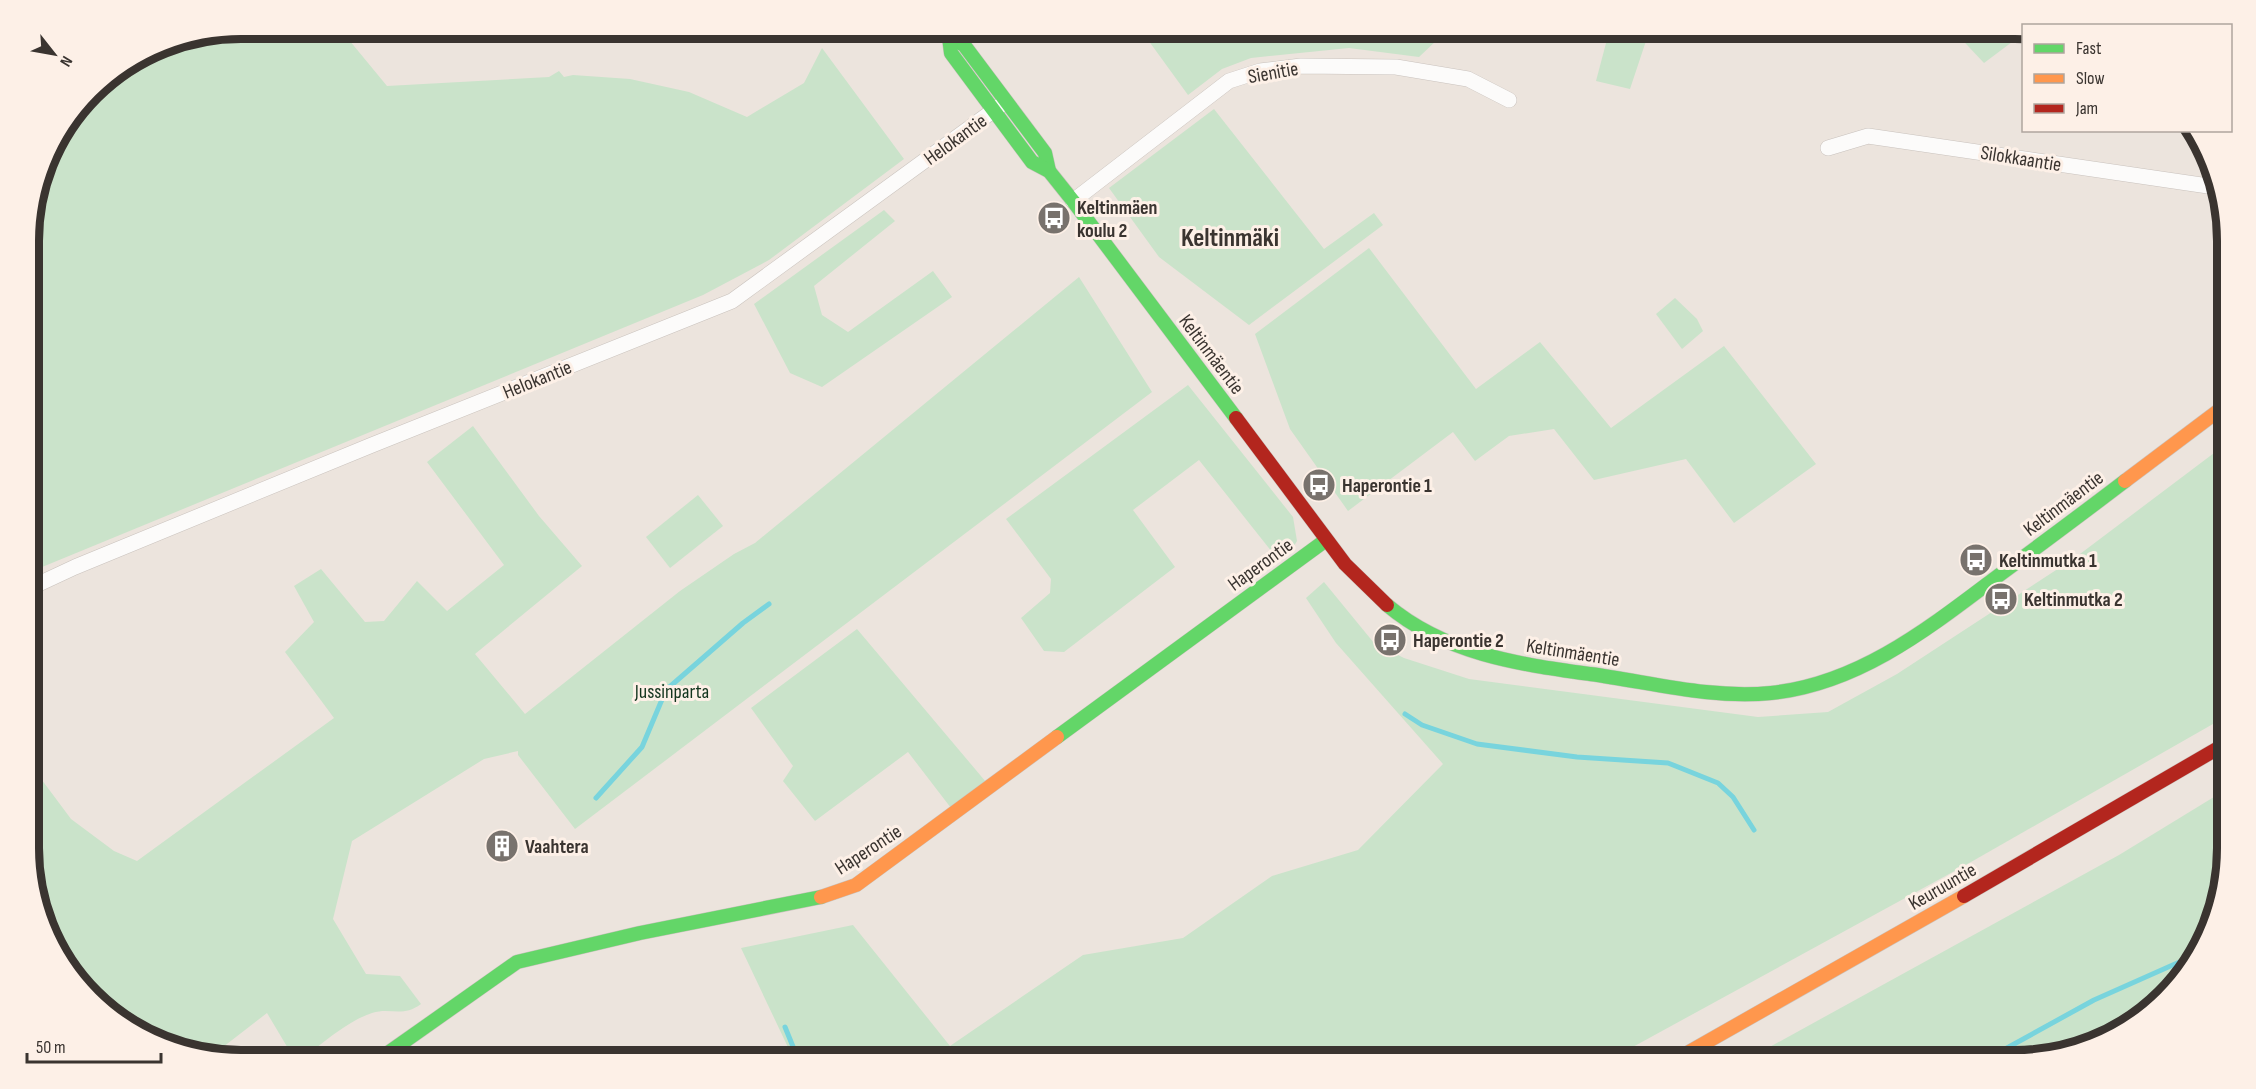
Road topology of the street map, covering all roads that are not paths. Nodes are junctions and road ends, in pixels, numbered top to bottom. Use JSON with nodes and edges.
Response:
{"nodes":[{"id":1,"x":947,"y":39,"type":"edge"},
{"id":2,"x":954,"y":39,"type":"edge"},
{"id":3,"x":1509,"y":100,"type":"dead end"},
{"id":4,"x":1006,"y":101,"type":"junction"},
{"id":5,"x":993,"y":111,"type":"junction"},
{"id":6,"x":1828,"y":148,"type":"dead end"},
{"id":7,"x":1049,"y":171,"type":"junction"},
{"id":8,"x":2209,"y":186,"type":"edge"},
{"id":9,"x":1073,"y":201,"type":"junction"},
{"id":10,"x":2217,"y":412,"type":"edge"},
{"id":11,"x":1326,"y":540,"type":"junction"},
{"id":12,"x":39,"y":584,"type":"edge"},
{"id":13,"x":2217,"y":749,"type":"edge"},
{"id":14,"x":391,"y":1050,"type":"edge"},
{"id":15,"x":1693,"y":1050,"type":"edge"}],
"edges":[{"from":1,"to":5,"type":"main road","name":"Keltinmäentie"},
{"from":2,"to":4,"type":"main road","name":"Keltinmäentie"},
{"from":3,"to":9,"type":"street","name":"Sienitie"},
{"from":4,"to":5,"type":"street","name":"Helokantie"},
{"from":4,"to":7,"type":"main road","name":"Keltinmäentie"},
{"from":5,"to":7,"type":"main road","name":"Keltinmäentie"},
{"from":5,"to":12,"type":"street","name":"Helokantie"},
{"from":6,"to":8,"type":"street","name":"Silokkaantie"},
{"from":7,"to":9,"type":"main road","name":"Keltinmäentie"},
{"from":9,"to":11,"type":"main road","name":"Keltinmäentie"},
{"from":10,"to":11,"type":"main road","name":"Keltinmäentie"},
{"from":11,"to":14,"type":"main road","name":"Haperontie"},
{"from":13,"to":15,"type":"main road","name":"Keuruuntie"}]}
